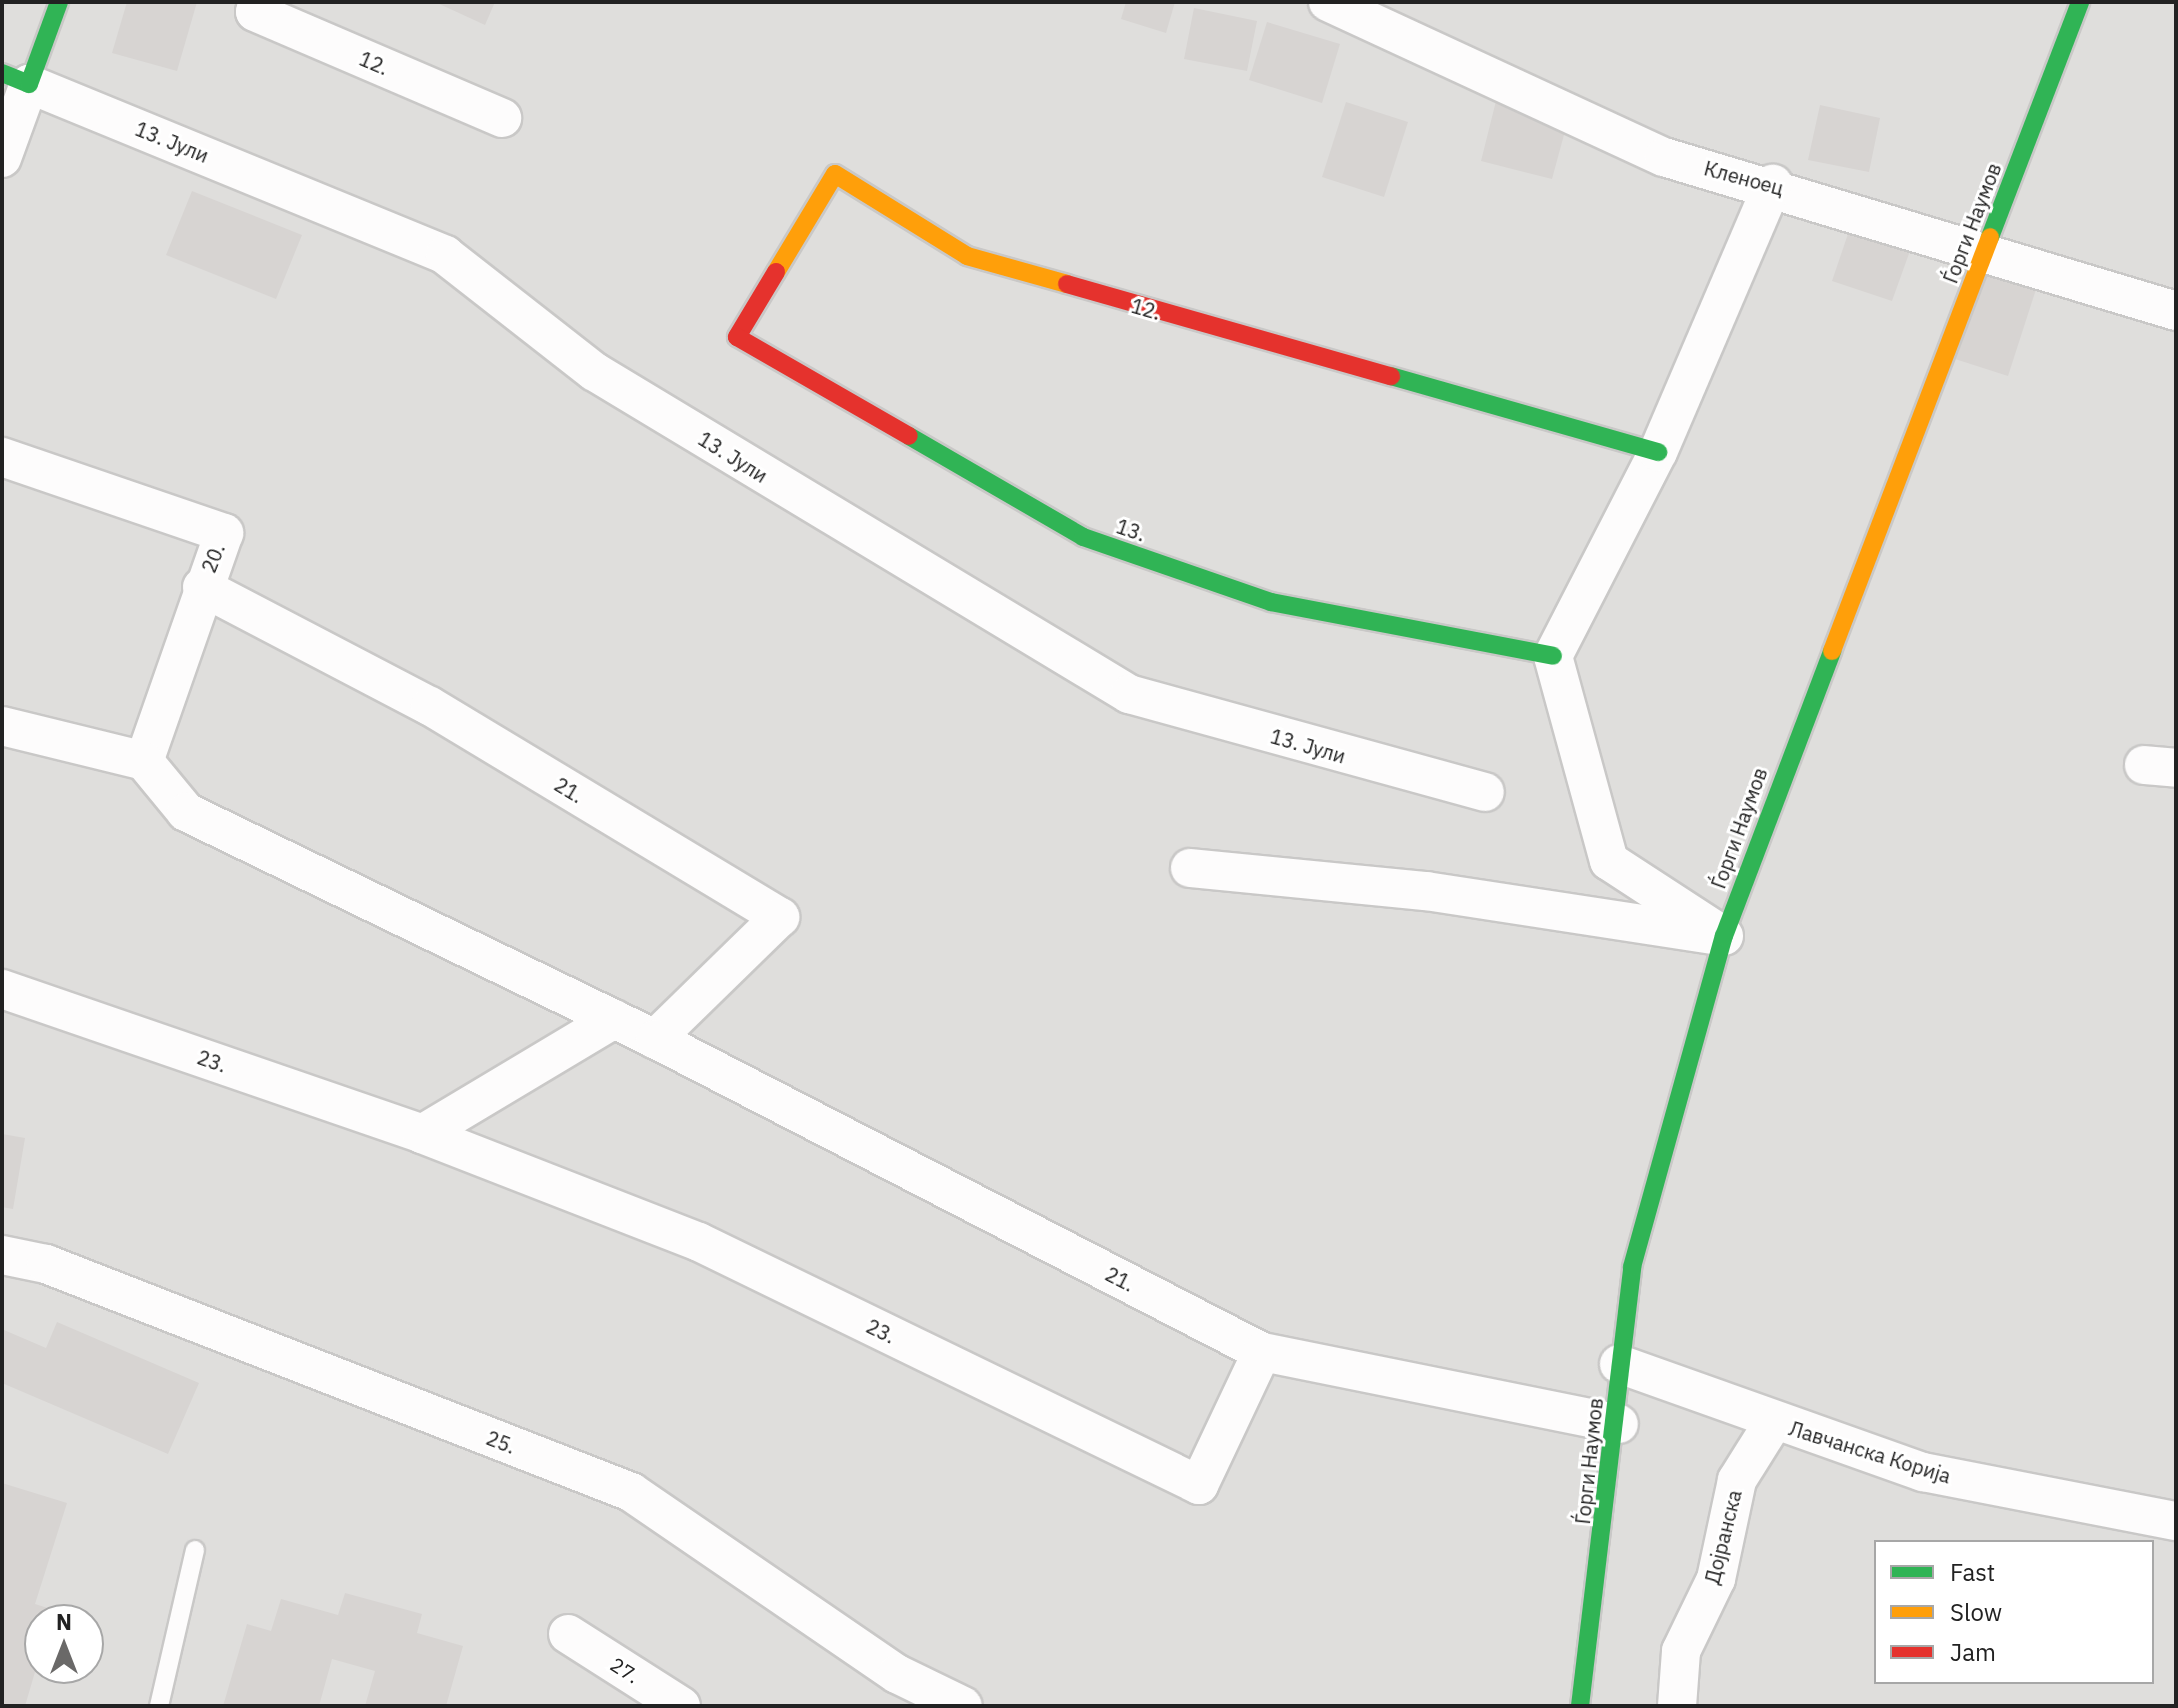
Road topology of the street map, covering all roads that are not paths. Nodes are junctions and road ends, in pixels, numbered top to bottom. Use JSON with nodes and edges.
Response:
{"nodes":[{"id":1,"x":59,"y":2,"type":"edge"},
{"id":2,"x":258,"y":2,"type":"edge"},
{"id":3,"x":1328,"y":2,"type":"edge"},
{"id":4,"x":2080,"y":2,"type":"edge"},
{"id":5,"x":15,"y":78,"type":"edge"},
{"id":6,"x":502,"y":118,"type":"dead end"},
{"id":7,"x":2,"y":158,"type":"edge"},
{"id":8,"x":1773,"y":184,"type":"junction"},
{"id":9,"x":1984,"y":251,"type":"junction"},
{"id":10,"x":2176,"y":311,"type":"edge"},
{"id":11,"x":737,"y":337,"type":"joint"},
{"id":12,"x":1658,"y":452,"type":"junction"},
{"id":13,"x":2,"y":457,"type":"edge"},
{"id":14,"x":202,"y":587,"type":"junction"},
{"id":15,"x":1553,"y":656,"type":"junction"},
{"id":16,"x":2,"y":726,"type":"edge"},
{"id":17,"x":144,"y":761,"type":"junction"},
{"id":18,"x":1485,"y":792,"type":"dead end"},
{"id":19,"x":1190,"y":868,"type":"dead end"},
{"id":20,"x":1724,"y":936,"type":"junction"},
{"id":21,"x":2,"y":989,"type":"edge"},
{"id":22,"x":614,"y":1019,"type":"junction"},
{"id":23,"x":655,"y":1039,"type":"junction"},
{"id":24,"x":422,"y":1134,"type":"junction"},
{"id":25,"x":2,"y":1255,"type":"edge"},
{"id":26,"x":1262,"y":1352,"type":"junction"},
{"id":27,"x":1619,"y":1364,"type":"junction"},
{"id":28,"x":1774,"y":1421,"type":"junction"},
{"id":29,"x":1619,"y":1424,"type":"junction"},
{"id":30,"x":2176,"y":1521,"type":"edge"},
{"id":31,"x":195,"y":1550,"type":"dead end"},
{"id":32,"x":568,"y":1634,"type":"dead end"},
{"id":33,"x":159,"y":1706,"type":"edge"},
{"id":34,"x":681,"y":1706,"type":"edge"},
{"id":35,"x":963,"y":1706,"type":"edge"},
{"id":36,"x":1580,"y":1706,"type":"edge"},
{"id":37,"x":1677,"y":1706,"type":"edge"}],
"edges":[{"from":1,"to":5,"type":"street"},
{"from":2,"to":6,"type":"street","name":"12."},
{"from":3,"to":8,"type":"street","name":"Кленоец"},
{"from":4,"to":9,"type":"street","name":"Ѓорги Наумов"},
{"from":5,"to":7,"type":"street"},
{"from":5,"to":18,"type":"street","name":"13. Јули"},
{"from":8,"to":9,"type":"street","name":"Кленоец"},
{"from":8,"to":12,"type":"street"},
{"from":9,"to":10,"type":"street","name":"Кленоец"},
{"from":9,"to":20,"type":"street","name":"Ѓорги Наумов"},
{"from":11,"to":12,"type":"street","name":"12."},
{"from":11,"to":15,"type":"street","name":"13."},
{"from":12,"to":15,"type":"street"},
{"from":13,"to":14,"type":"street","name":"20."},
{"from":14,"to":17,"type":"street","name":"20."},
{"from":14,"to":23,"type":"street","name":"21."},
{"from":15,"to":20,"type":"street"},
{"from":16,"to":17,"type":"street"},
{"from":17,"to":22,"type":"street","name":"21."},
{"from":19,"to":20,"type":"street"},
{"from":20,"to":27,"type":"street","name":"Ѓорги Наумов"},
{"from":21,"to":24,"type":"street","name":"23."},
{"from":22,"to":23,"type":"street","name":"21."},
{"from":22,"to":24,"type":"street"},
{"from":23,"to":26,"type":"street","name":"21."},
{"from":24,"to":26,"type":"street","name":"23."},
{"from":25,"to":35,"type":"street","name":"25."},
{"from":26,"to":29,"type":"street","name":"21."},
{"from":27,"to":28,"type":"street","name":"Лавчанска Корија"},
{"from":27,"to":29,"type":"street","name":"Ѓорги Наумов"},
{"from":28,"to":30,"type":"street","name":"Лавчанска Корија"},
{"from":28,"to":37,"type":"street","name":"Дојранска"},
{"from":29,"to":36,"type":"street","name":"Ѓорги Наумов"},
{"from":31,"to":33,"type":"lane"},
{"from":32,"to":34,"type":"street","name":"27."}]}
